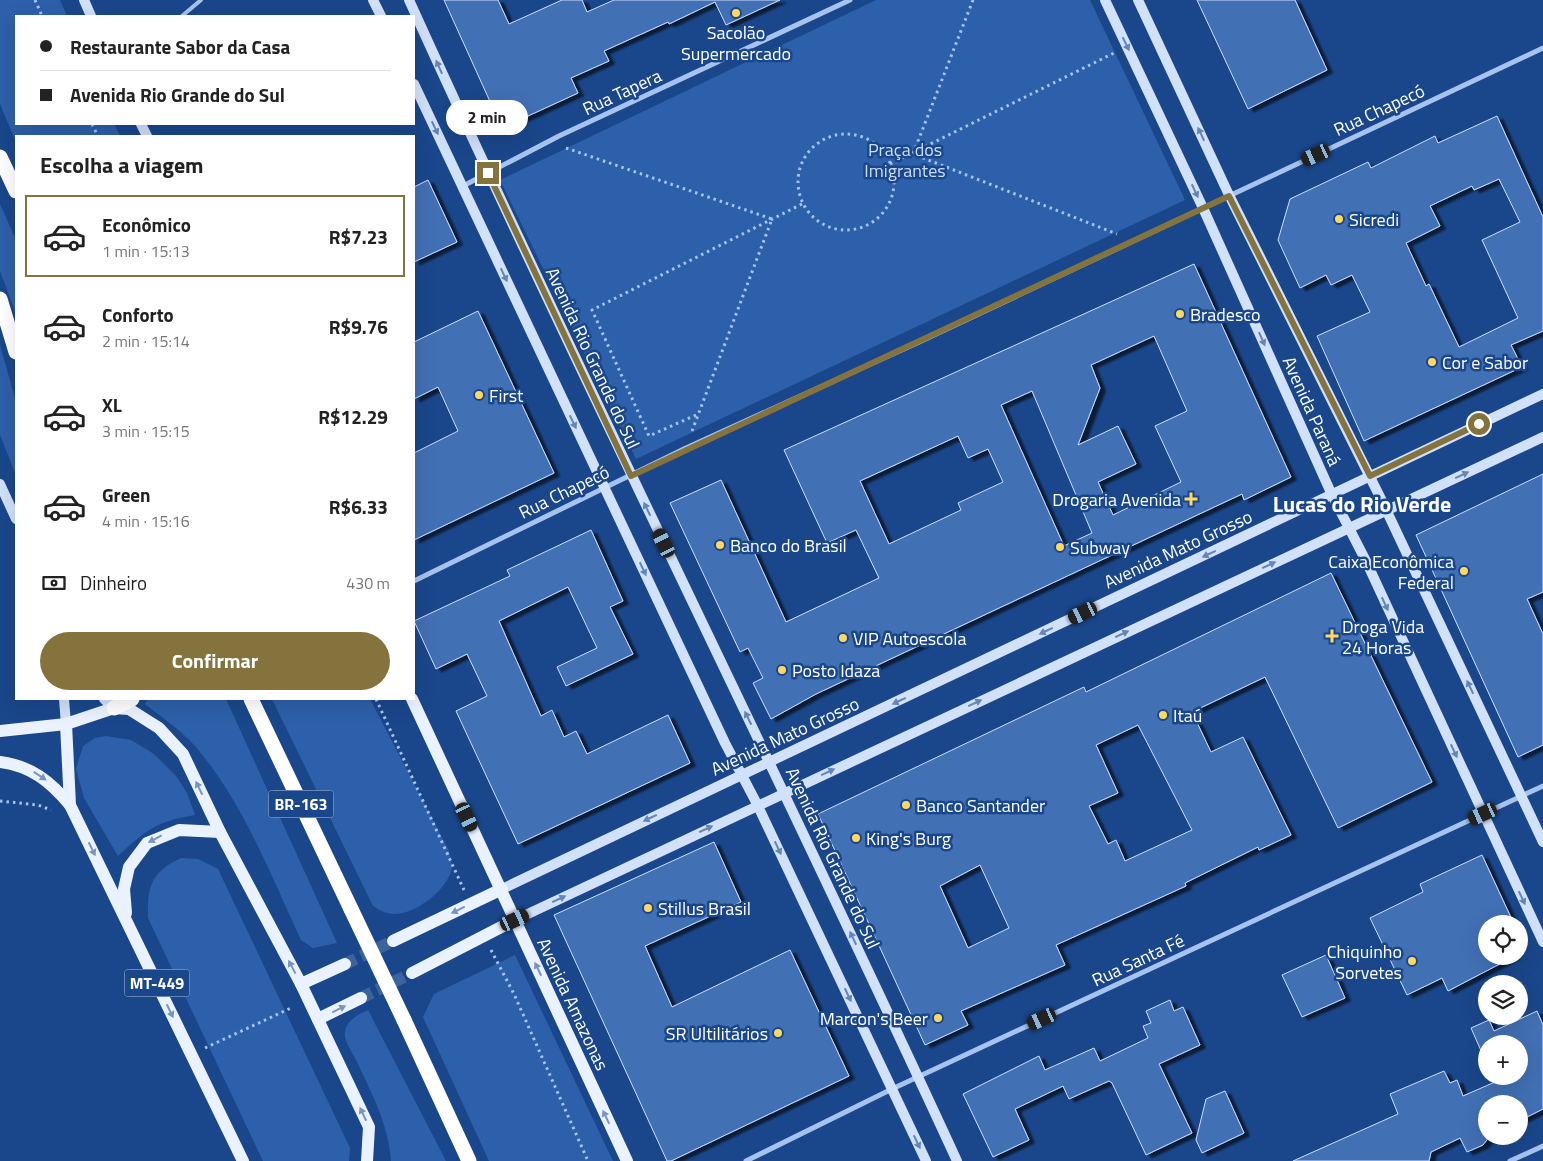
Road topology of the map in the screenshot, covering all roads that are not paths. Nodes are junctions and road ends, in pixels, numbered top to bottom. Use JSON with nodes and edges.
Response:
{"nodes":[{"id":1,"x":84,"y":0,"type":"edge"},
{"id":2,"x":201,"y":0,"type":"edge"},
{"id":3,"x":374,"y":0,"type":"edge"},
{"id":4,"x":409,"y":0,"type":"edge"},
{"id":5,"x":850,"y":0,"type":"edge"},
{"id":6,"x":1105,"y":0,"type":"edge"},
{"id":7,"x":1138,"y":0,"type":"edge"},
{"id":8,"x":91,"y":15,"type":"edge"},
{"id":9,"x":183,"y":15,"type":"edge"},
{"id":10,"x":381,"y":15,"type":"edge"},
{"id":11,"x":1543,"y":48,"type":"edge"},
{"id":12,"x":415,"y":86,"type":"edge"},
{"id":13,"x":0,"y":157,"type":"edge"},
{"id":14,"x":488,"y":173,"type":"junction"},
{"id":15,"x":462,"y":186,"type":"junction"},
{"id":16,"x":15,"y":189,"type":"edge"},
{"id":17,"x":1229,"y":196,"type":"junction"},
{"id":18,"x":1204,"y":208,"type":"junction"},
{"id":19,"x":0,"y":299,"type":"edge"},
{"id":20,"x":15,"y":349,"type":"edge"},
{"id":21,"x":1543,"y":394,"type":"edge"},
{"id":22,"x":1543,"y":437,"type":"edge"},
{"id":23,"x":631,"y":476,"type":"junction"},
{"id":24,"x":1370,"y":476,"type":"junction"},
{"id":25,"x":0,"y":484,"type":"edge"},
{"id":26,"x":604,"y":488,"type":"junction"},
{"id":27,"x":1332,"y":495,"type":"junction"},
{"id":28,"x":1386,"y":510,"type":"junction"},
{"id":29,"x":15,"y":517,"type":"edge"},
{"id":30,"x":1349,"y":528,"type":"junction"},
{"id":31,"x":415,"y":581,"type":"edge"},
{"id":32,"x":64,"y":700,"type":"edge"},
{"id":33,"x":127,"y":700,"type":"edge"},
{"id":34,"x":252,"y":700,"type":"edge"},
{"id":35,"x":412,"y":700,"type":"edge"},
{"id":36,"x":109,"y":704,"type":"edge"},
{"id":37,"x":66,"y":724,"type":"junction"},
{"id":38,"x":0,"y":731,"type":"edge"},
{"id":39,"x":0,"y":762,"type":"edge"},
{"id":40,"x":769,"y":762,"type":"junction"},
{"id":41,"x":742,"y":775,"type":"junction"},
{"id":42,"x":1543,"y":786,"type":"edge"},
{"id":43,"x":783,"y":792,"type":"junction"},
{"id":44,"x":1521,"y":796,"type":"junction"},
{"id":45,"x":757,"y":804,"type":"junction"},
{"id":46,"x":70,"y":805,"type":"junction"},
{"id":47,"x":1483,"y":814,"type":"junction"},
{"id":48,"x":220,"y":832,"type":"junction"},
{"id":49,"x":1543,"y":842,"type":"edge"},
{"id":50,"x":502,"y":889,"type":"junction"},
{"id":51,"x":515,"y":920,"type":"junction"},
{"id":52,"x":127,"y":922,"type":"junction"},
{"id":53,"x":394,"y":941,"type":"tunnel mouth"},
{"id":54,"x":1543,"y":942,"type":"edge"},
{"id":55,"x":345,"y":964,"type":"tunnel mouth"},
{"id":56,"x":412,"y":973,"type":"tunnel mouth"},
{"id":57,"x":301,"y":984,"type":"junction"},
{"id":58,"x":361,"y":998,"type":"tunnel mouth"},
{"id":59,"x":318,"y":1019,"type":"junction"},
{"id":60,"x":919,"y":1077,"type":"junction"},
{"id":61,"x":892,"y":1089,"type":"junction"},
{"id":62,"x":1543,"y":1146,"type":"edge"},
{"id":63,"x":243,"y":1161,"type":"edge"},
{"id":64,"x":367,"y":1161,"type":"edge"},
{"id":65,"x":469,"y":1161,"type":"edge"},
{"id":66,"x":627,"y":1161,"type":"edge"},
{"id":67,"x":746,"y":1161,"type":"edge"},
{"id":68,"x":926,"y":1161,"type":"edge"},
{"id":69,"x":957,"y":1161,"type":"edge"},
{"id":70,"x":1510,"y":1161,"type":"edge"}],
"edges":[{"from":1,"to":8,"type":"street"},
{"from":2,"to":9,"type":"lane"},
{"from":3,"to":10,"type":"street"},
{"from":14,"to":4,"type":"street","name":"Avenida Rio Grande do Sul","one_way":true},
{"from":5,"to":14,"type":"street","name":"Rua Tapera"},
{"from":6,"to":18,"type":"street","name":"Avenida Paraná","one_way":true},
{"from":17,"to":7,"type":"street","name":"Avenida Paraná","one_way":true},
{"from":11,"to":17,"type":"street","name":"Rua Chapecó"},
{"from":12,"to":15,"type":"street","one_way":true},
{"from":13,"to":16,"type":"highway"},
{"from":14,"to":15,"type":"street","name":"Rua Tapera"},
{"from":14,"to":23,"type":"street","name":"Avenida Rio Grande do Sul"},
{"from":15,"to":26,"type":"street","one_way":true},
{"from":17,"to":18,"type":"street","name":"Rua Chapecó"},
{"from":17,"to":24,"type":"street","name":"Avenida Paraná"},
{"from":18,"to":23,"type":"street","name":"Rua Chapecó"},
{"from":18,"to":27,"type":"street","name":"Avenida Paraná","one_way":true},
{"from":19,"to":20,"type":"highway"},
{"from":21,"to":24,"type":"street","name":"Avenida Mato Grosso"},
{"from":28,"to":22,"type":"street","one_way":true},
{"from":23,"to":26,"type":"street","name":"Rua Chapecó"},
{"from":40,"to":23,"type":"street","name":"Avenida Rio Grande do Sul","one_way":true},
{"from":24,"to":27,"type":"street","name":"Avenida Mato Grosso"},
{"from":24,"to":28,"type":"street","name":"Avenida Paraná"},
{"from":25,"to":29,"type":"street"},
{"from":26,"to":31,"type":"street","name":"Rua Chapecó"},
{"from":26,"to":41,"type":"street","one_way":true},
{"from":27,"to":30,"type":"street","name":"Avenida Paraná"},
{"from":27,"to":40,"type":"street","name":"Avenida Mato Grosso","one_way":true},
{"from":28,"to":30,"type":"street"},
{"from":44,"to":28,"type":"street","name":"Avenida Paraná","one_way":true},
{"from":43,"to":30,"type":"street","one_way":true},
{"from":30,"to":47,"type":"street","name":"Avenida Paraná","one_way":true},
{"from":32,"to":37,"type":"street"},
{"from":33,"to":36,"type":"highway"},
{"from":34,"to":65,"type":"highway","number":"BR-163","bridge":true},
{"from":35,"to":50,"type":"main road","name":"Avenida Amazonas"},
{"from":36,"to":37,"type":"main road"},
{"from":48,"to":36,"type":"main road","one_way":true},
{"from":37,"to":38,"type":"main road"},
{"from":37,"to":46,"type":"main road"},
{"from":39,"to":46,"type":"main road","number":"MT-449","one_way":true},
{"from":40,"to":41,"type":"street","name":"Avenida Mato Grosso"},
{"from":40,"to":43,"type":"street","name":"Avenida Rio Grande do Sul"},
{"from":41,"to":45,"type":"street"},
{"from":41,"to":50,"type":"street","name":"Avenida Mato Grosso","one_way":true},
{"from":42,"to":44,"type":"street","name":"Rua Santa Fé"},
{"from":43,"to":45,"type":"street"},
{"from":60,"to":43,"type":"street","name":"Avenida Rio Grande do Sul","one_way":true},
{"from":44,"to":47,"type":"street","name":"Rua Santa Fé"},
{"from":44,"to":49,"type":"street","name":"Avenida Paraná"},
{"from":51,"to":45,"type":"street","one_way":true},
{"from":45,"to":61,"type":"street","one_way":true},
{"from":46,"to":52,"type":"main road","number":"MT-449","one_way":true},
{"from":47,"to":54,"type":"street","name":"Avenida Paraná","one_way":true},
{"from":47,"to":60,"type":"street","name":"Rua Santa Fé"},
{"from":48,"to":52,"type":"main road","one_way":true},
{"from":57,"to":48,"type":"main road","one_way":true},
{"from":50,"to":51,"type":"main road","name":"Avenida Amazonas"},
{"from":50,"to":53,"type":"main road","name":"Avenida Mato Grosso","one_way":true},
{"from":51,"to":56,"type":"main road"},
{"from":66,"to":51,"type":"main road","name":"Avenida Amazonas","one_way":true},
{"from":52,"to":63,"type":"main road","number":"MT-449","one_way":true},
{"from":55,"to":57,"type":"main road"},
{"from":57,"to":59,"type":"main road"},
{"from":59,"to":58,"type":"main road","one_way":true},
{"from":64,"to":59,"type":"main road","one_way":true},
{"from":60,"to":61,"type":"street","name":"Rua Santa Fé"},
{"from":60,"to":69,"type":"street","name":"Avenida Rio Grande do Sul"},
{"from":61,"to":67,"type":"street","name":"Rua Santa Fé"},
{"from":61,"to":68,"type":"street","one_way":true},
{"from":62,"to":70,"type":"street"}]}
